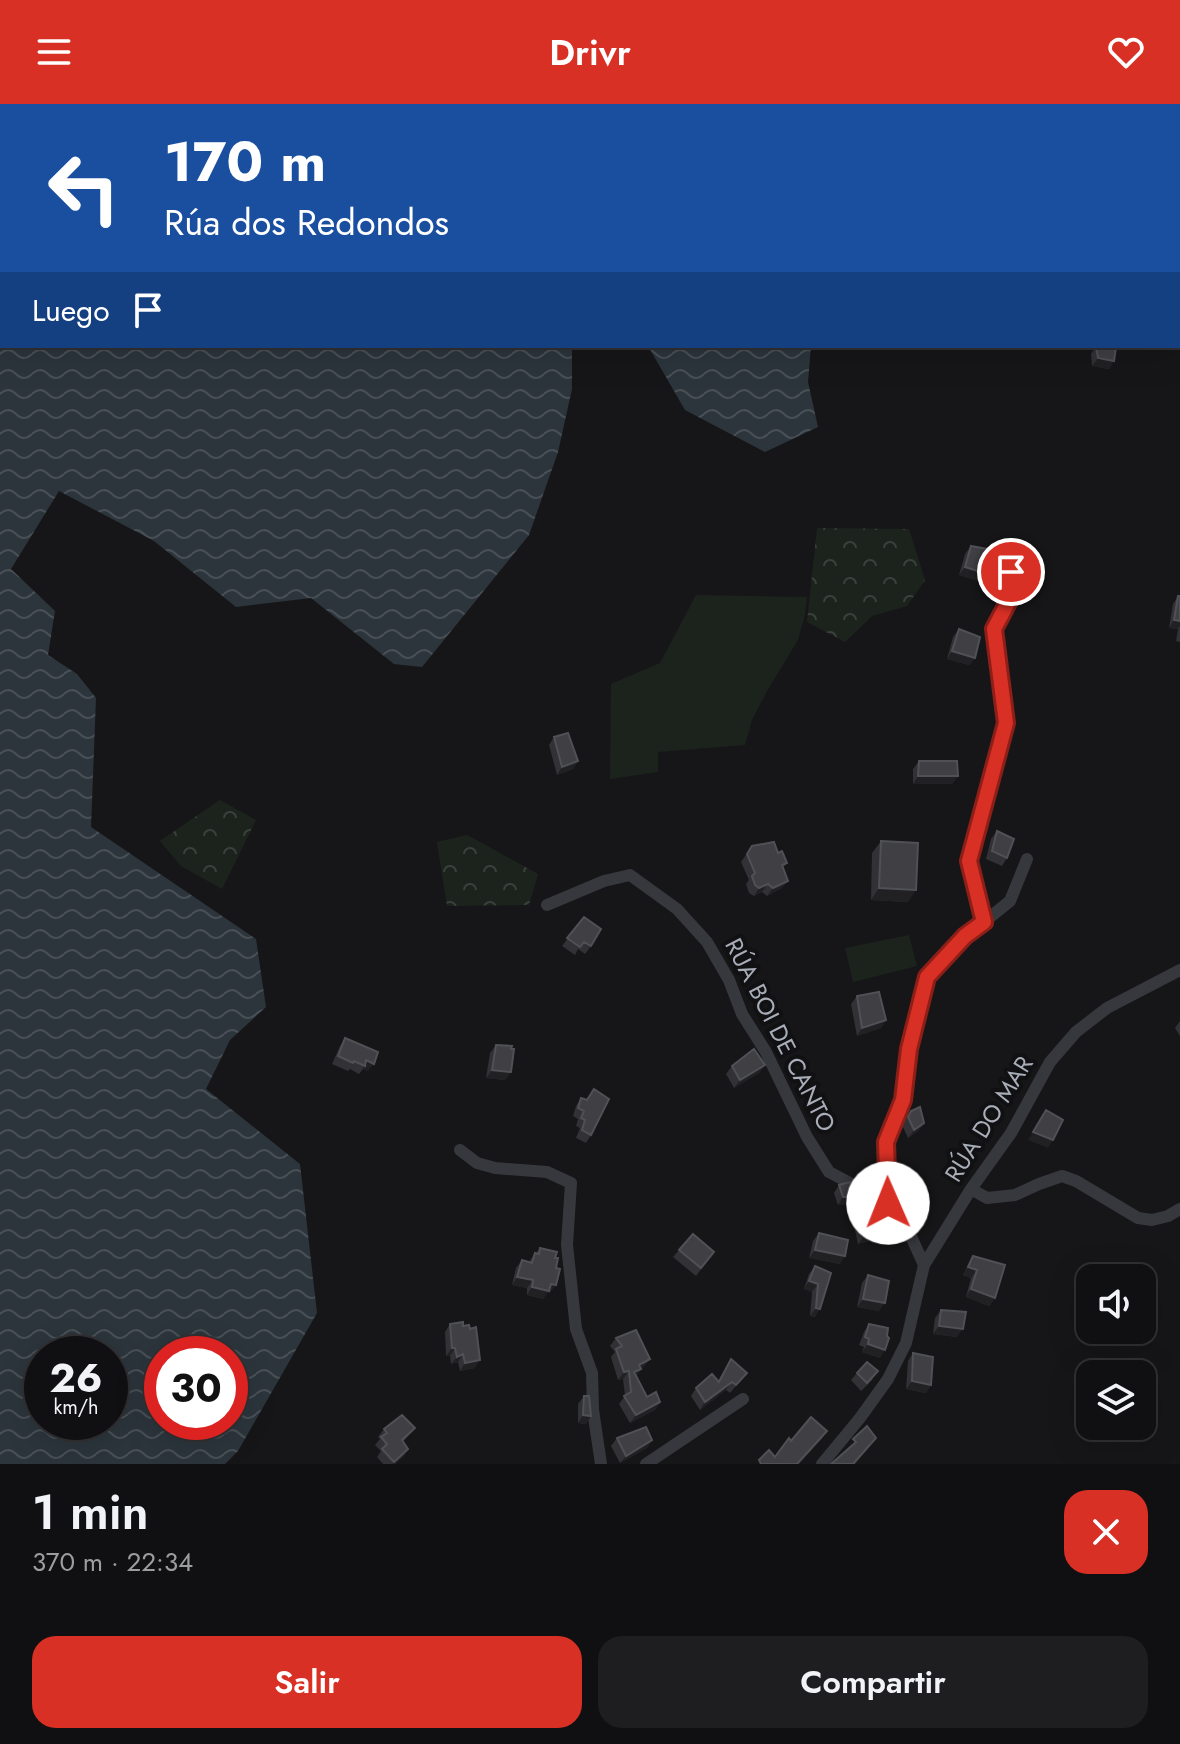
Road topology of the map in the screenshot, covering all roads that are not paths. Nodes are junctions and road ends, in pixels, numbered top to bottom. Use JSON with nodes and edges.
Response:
{"nodes":[{"id":1,"x":1010,"y":549,"type":"dead end"},
{"id":2,"x":1027,"y":859,"type":"dead end"},
{"id":3,"x":547,"y":905,"type":"dead end"},
{"id":4,"x":984,"y":922,"type":"junction"},
{"id":5,"x":1180,"y":970,"type":"edge"},
{"id":6,"x":460,"y":1150,"type":"dead end"},
{"id":7,"x":971,"y":1189,"type":"junction"},
{"id":8,"x":888,"y":1203,"type":"junction"},
{"id":9,"x":1180,"y":1209,"type":"edge"},
{"id":10,"x":924,"y":1265,"type":"junction"},
{"id":11,"x":743,"y":1399,"type":"dead end"},
{"id":12,"x":601,"y":1464,"type":"edge"},
{"id":13,"x":646,"y":1464,"type":"edge"},
{"id":14,"x":822,"y":1464,"type":"edge"}],
"edges":[{"from":1,"to":4,"type":"street"},
{"from":2,"to":4,"type":"street"},
{"from":3,"to":8,"type":"street","name":"RÚA BOI DE CANTO"},
{"from":4,"to":8,"type":"street"},
{"from":5,"to":7,"type":"street","name":"RÚA DO MAR"},
{"from":6,"to":12,"type":"street"},
{"from":7,"to":9,"type":"street"},
{"from":7,"to":10,"type":"street","name":"RÚA DO MAR"},
{"from":8,"to":10,"type":"street"},
{"from":10,"to":14,"type":"street","name":"RÚA DO MAR"},
{"from":11,"to":13,"type":"street"}]}
